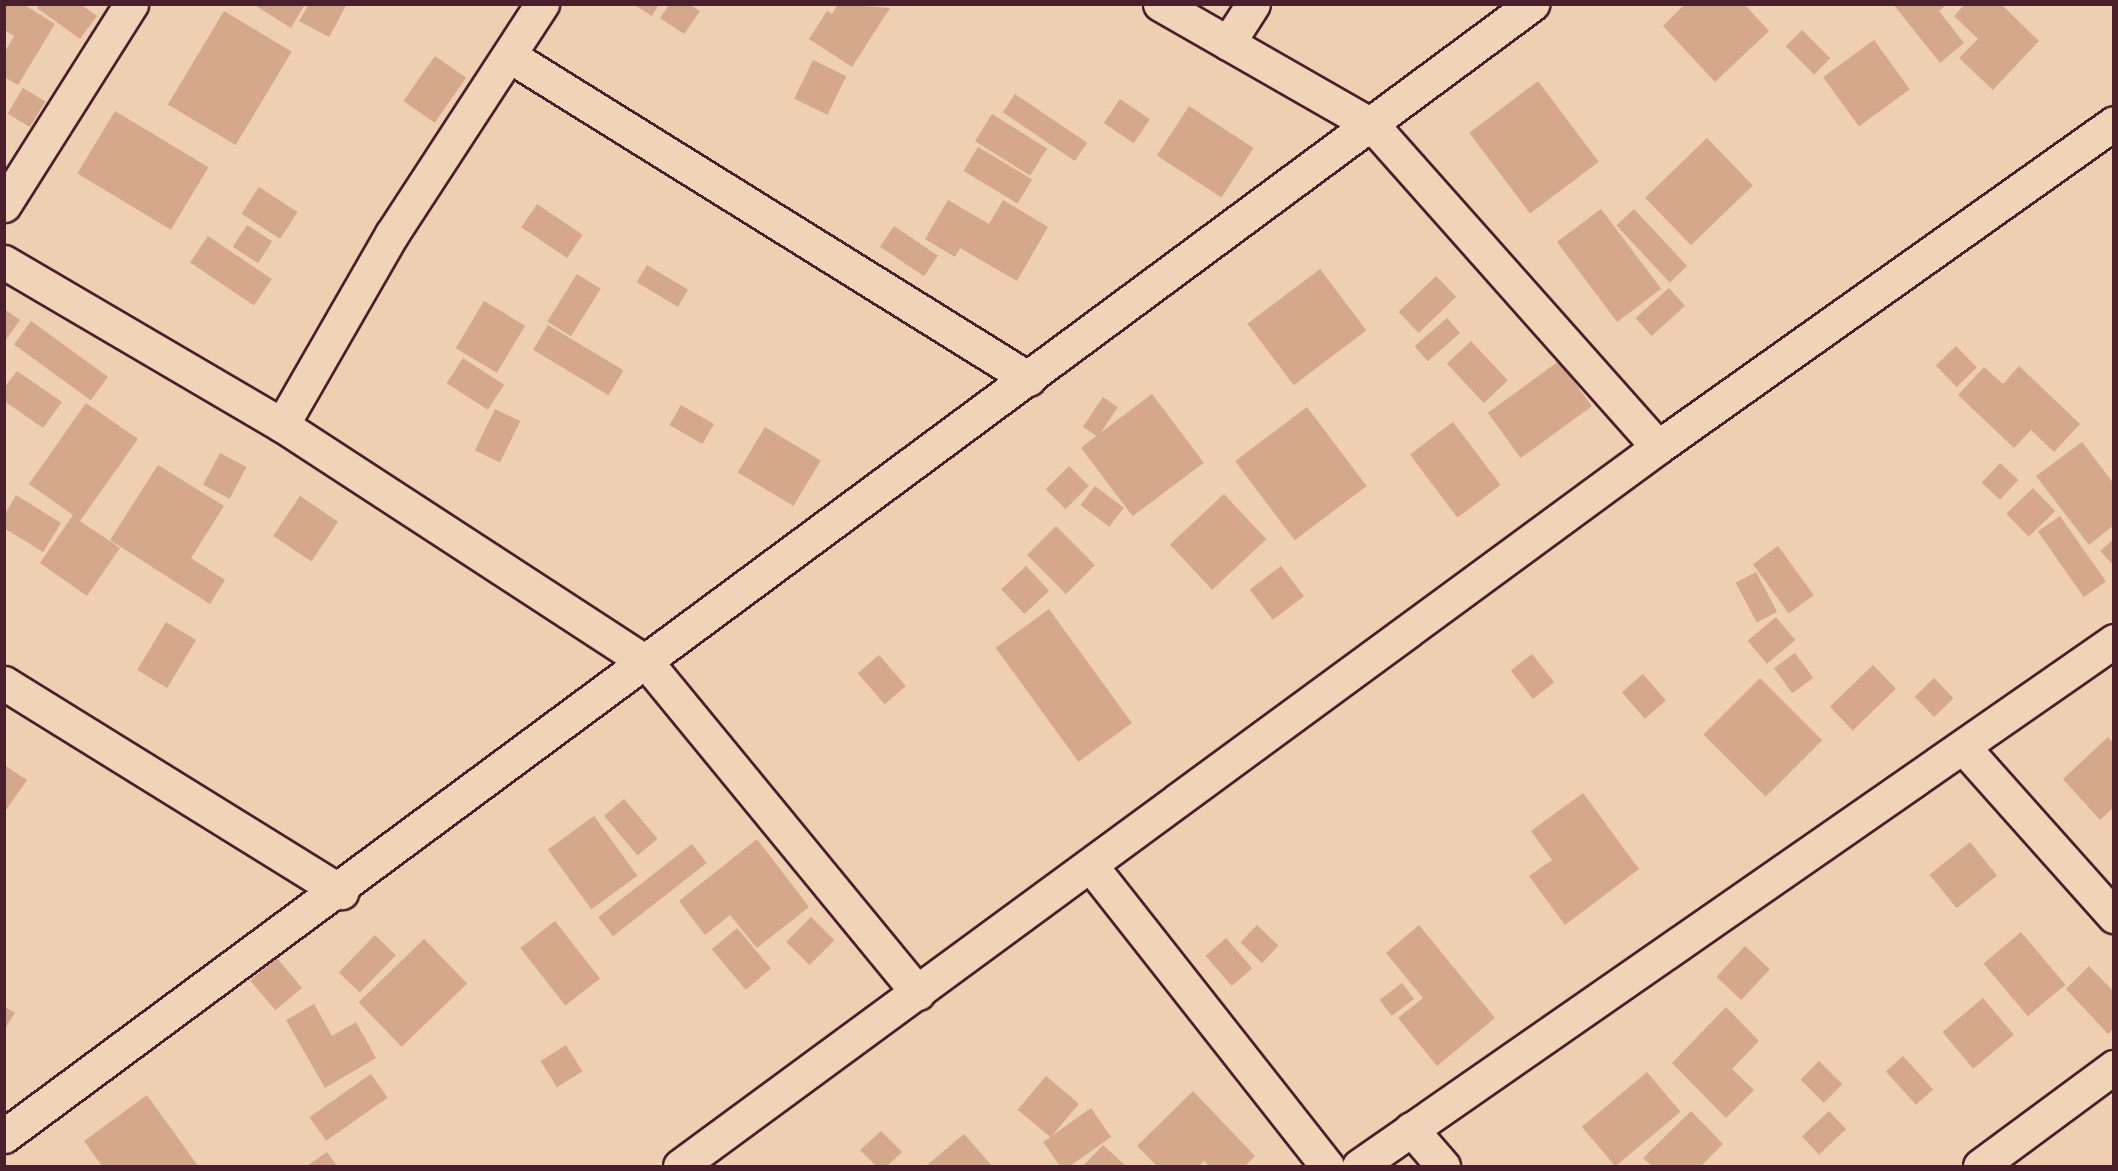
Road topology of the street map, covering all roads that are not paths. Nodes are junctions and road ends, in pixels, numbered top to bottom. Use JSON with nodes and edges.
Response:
{"nodes":[{"id":1,"x":131,"y":4,"type":"edge"},
{"id":2,"x":542,"y":4,"type":"edge"},
{"id":3,"x":1160,"y":4,"type":"edge"},
{"id":4,"x":1253,"y":4,"type":"edge"},
{"id":5,"x":1532,"y":4,"type":"edge"},
{"id":6,"x":1228,"y":43,"type":"junction"},
{"id":7,"x":510,"y":56,"type":"junction"},
{"id":8,"x":2114,"y":123,"type":"edge"},
{"id":9,"x":1373,"y":126,"type":"junction"},
{"id":10,"x":4,"y":205,"type":"edge"},
{"id":11,"x":4,"y":262,"type":"edge"},
{"id":12,"x":1029,"y":379,"type":"junction"},
{"id":13,"x":282,"y":425,"type":"junction"},
{"id":14,"x":1658,"y":447,"type":"junction"},
{"id":15,"x":2114,"y":641,"type":"edge"},
{"id":16,"x":647,"y":663,"type":"junction"},
{"id":17,"x":4,"y":683,"type":"edge"},
{"id":18,"x":1965,"y":749,"type":"junction"},
{"id":19,"x":1091,"y":866,"type":"junction"},
{"id":20,"x":341,"y":892,"type":"junction"},
{"id":21,"x":2114,"y":916,"type":"edge"},
{"id":22,"x":918,"y":993,"type":"junction"},
{"id":23,"x":2114,"y":1067,"type":"edge"},
{"id":24,"x":1411,"y":1129,"type":"junction"},
{"id":25,"x":4,"y":1136,"type":"edge"},
{"id":26,"x":2001,"y":1161,"type":"edge"},
{"id":27,"x":680,"y":1167,"type":"edge"},
{"id":28,"x":1327,"y":1167,"type":"edge"},
{"id":29,"x":1359,"y":1167,"type":"edge"},
{"id":30,"x":1443,"y":1167,"type":"edge"}],
"edges":[{"from":1,"to":10,"type":"street"},
{"from":2,"to":7,"type":"street"},
{"from":3,"to":6,"type":"street"},
{"from":4,"to":6,"type":"street"},
{"from":5,"to":9,"type":"street"},
{"from":6,"to":9,"type":"street"},
{"from":7,"to":12,"type":"street"},
{"from":7,"to":13,"type":"street"},
{"from":8,"to":14,"type":"street"},
{"from":9,"to":12,"type":"street"},
{"from":9,"to":14,"type":"street"},
{"from":11,"to":13,"type":"street"},
{"from":12,"to":16,"type":"street"},
{"from":13,"to":16,"type":"street"},
{"from":14,"to":19,"type":"street"},
{"from":15,"to":18,"type":"street"},
{"from":16,"to":20,"type":"street"},
{"from":16,"to":22,"type":"street"},
{"from":17,"to":20,"type":"street"},
{"from":18,"to":21,"type":"street"},
{"from":18,"to":24,"type":"street"},
{"from":19,"to":22,"type":"street"},
{"from":19,"to":28,"type":"street"},
{"from":20,"to":25,"type":"street"},
{"from":22,"to":27,"type":"street"},
{"from":23,"to":26,"type":"street"},
{"from":24,"to":29,"type":"street"},
{"from":24,"to":30,"type":"street"}]}
